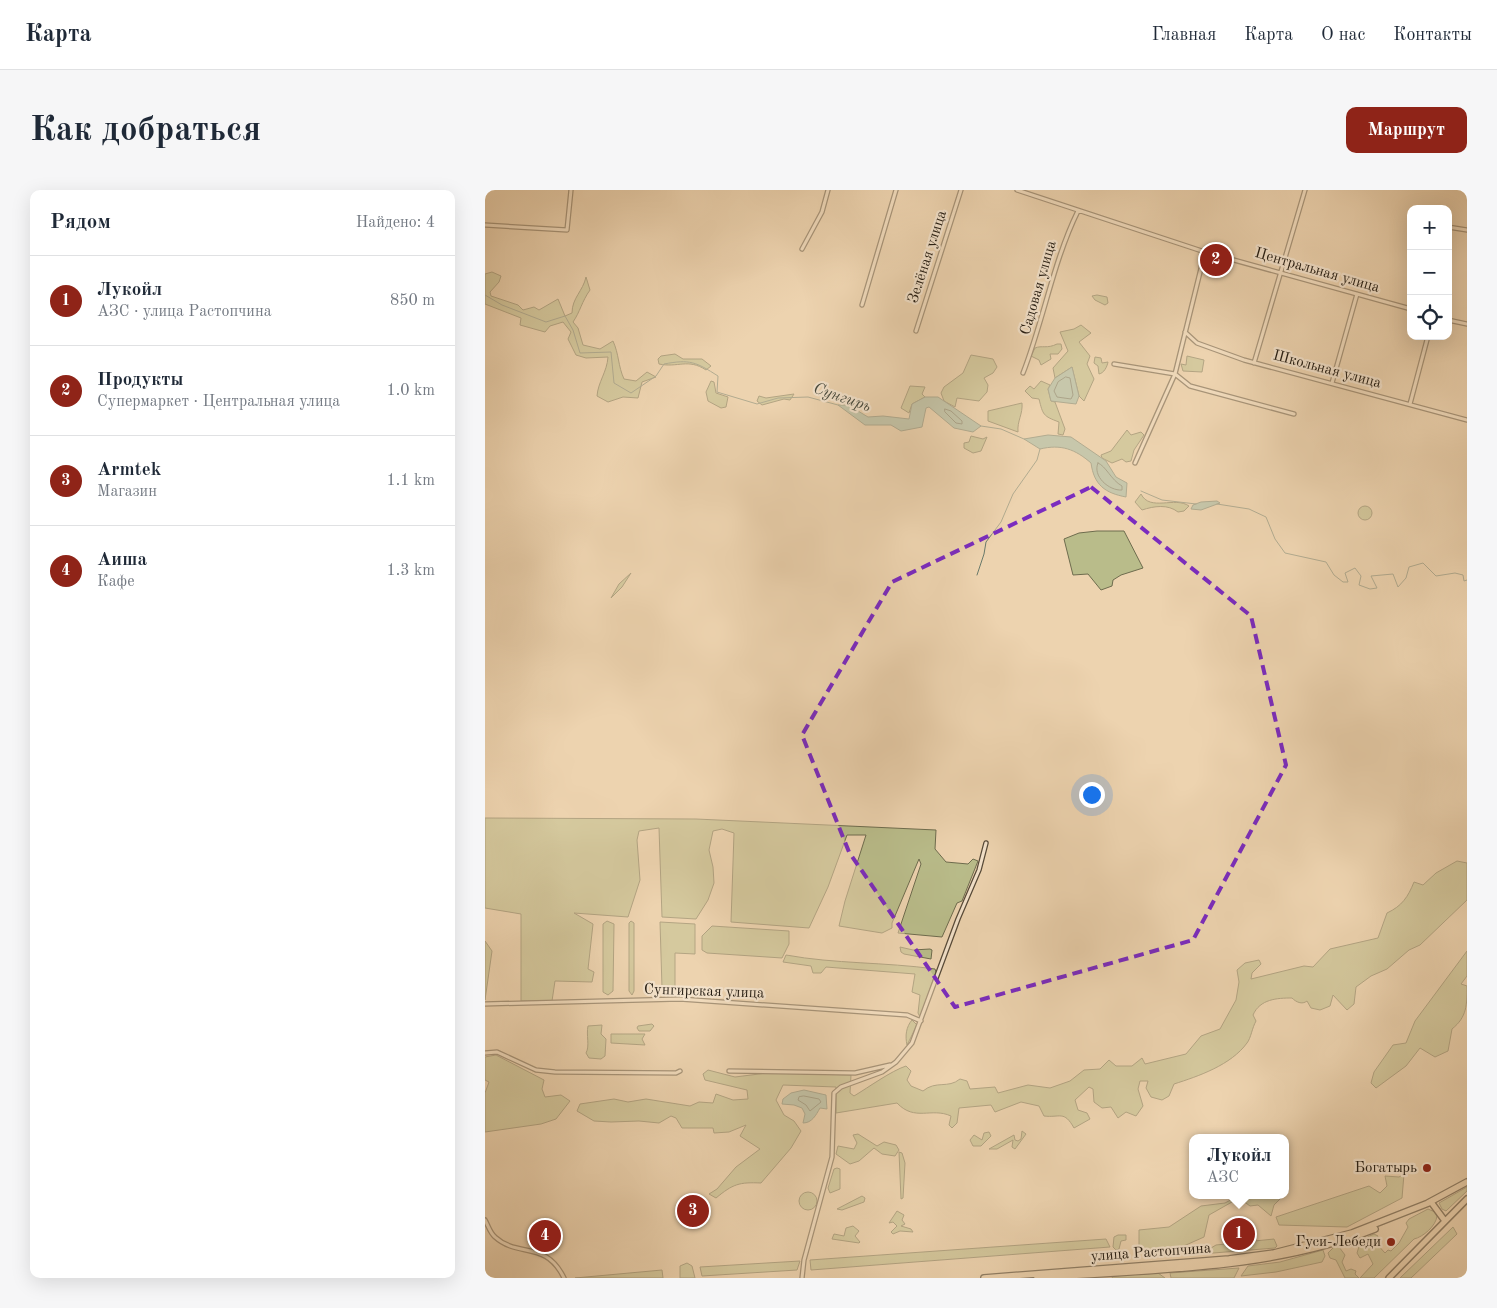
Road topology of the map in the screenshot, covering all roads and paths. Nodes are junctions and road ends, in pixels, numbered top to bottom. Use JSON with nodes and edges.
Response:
{"nodes":[{"id":1,"x":571,"y":190,"type":"edge"},
{"id":2,"x":829,"y":190,"type":"edge"},
{"id":3,"x":896,"y":190,"type":"edge"},
{"id":4,"x":961,"y":190,"type":"edge"},
{"id":5,"x":1017,"y":190,"type":"edge"},
{"id":6,"x":1305,"y":190,"type":"edge"},
{"id":7,"x":1078,"y":210,"type":"junction"},
{"id":8,"x":485,"y":225,"type":"edge"},
{"id":9,"x":1452,"y":228,"type":"edge"},
{"id":10,"x":1467,"y":230,"type":"edge"},
{"id":11,"x":803,"y":249,"type":"dead end"},
{"id":12,"x":1205,"y":252,"type":"junction"},
{"id":13,"x":1281,"y":273,"type":"junction"},
{"id":14,"x":1357,"y":294,"type":"junction"},
{"id":15,"x":862,"y":305,"type":"dead end"},
{"id":16,"x":1407,"y":308,"type":"edge"},
{"id":17,"x":1452,"y":321,"type":"edge"},
{"id":18,"x":1467,"y":324,"type":"edge"},
{"id":19,"x":916,"y":331,"type":"dead end"},
{"id":20,"x":1185,"y":332,"type":"junction"},
{"id":21,"x":1427,"y":340,"type":"edge"},
{"id":22,"x":1254,"y":363,"type":"junction"},
{"id":23,"x":1114,"y":364,"type":"dead end"},
{"id":24,"x":1023,"y":373,"type":"dead end"},
{"id":25,"x":1175,"y":374,"type":"junction"},
{"id":26,"x":1332,"y":383,"type":"junction"},
{"id":27,"x":1410,"y":404,"type":"junction"},
{"id":28,"x":1294,"y":414,"type":"dead end"},
{"id":29,"x":1467,"y":420,"type":"edge"},
{"id":30,"x":1135,"y":463,"type":"dead end"},
{"id":31,"x":986,"y":843,"type":"dead end"},
{"id":32,"x":485,"y":1004,"type":"edge"},
{"id":33,"x":921,"y":1021,"type":"junction"},
{"id":34,"x":485,"y":1054,"type":"edge"},
{"id":35,"x":891,"y":1066,"type":"junction"},
{"id":36,"x":729,"y":1070,"type":"dead end"},
{"id":37,"x":680,"y":1072,"type":"dead end"},
{"id":38,"x":1467,"y":1182,"type":"edge"},
{"id":39,"x":1467,"y":1199,"type":"edge"},
{"id":40,"x":1431,"y":1202,"type":"junction"},
{"id":41,"x":485,"y":1220,"type":"edge"},
{"id":42,"x":1445,"y":1221,"type":"junction"},
{"id":43,"x":1110,"y":1275,"type":"edge"},
{"id":44,"x":564,"y":1278,"type":"edge"},
{"id":45,"x":802,"y":1278,"type":"edge"},
{"id":46,"x":984,"y":1278,"type":"edge"},
{"id":47,"x":1037,"y":1278,"type":"edge"},
{"id":48,"x":1389,"y":1278,"type":"edge"}],
"edges":[{"from":1,"to":8,"type":"street"},
{"from":2,"to":11,"type":"street"},
{"from":3,"to":15,"type":"street"},
{"from":4,"to":19,"type":"street","name":"Зелёная улица"},
{"from":5,"to":7,"type":"street","name":"Центральная улица"},
{"from":6,"to":13,"type":"street"},
{"from":7,"to":12,"type":"street","name":"Центральная улица"},
{"from":7,"to":24,"type":"street","name":"Садовая улица"},
{"from":9,"to":10,"type":"street"},
{"from":12,"to":13,"type":"street","name":"Центральная улица"},
{"from":12,"to":20,"type":"street"},
{"from":13,"to":14,"type":"street","name":"Центральная улица"},
{"from":13,"to":22,"type":"street"},
{"from":14,"to":16,"type":"street","name":"Центральная улица"},
{"from":14,"to":26,"type":"street"},
{"from":17,"to":18,"type":"street"},
{"from":20,"to":22,"type":"street","name":"Школьная улица"},
{"from":20,"to":25,"type":"street"},
{"from":21,"to":27,"type":"street"},
{"from":22,"to":26,"type":"street","name":"Школьная улица"},
{"from":23,"to":25,"type":"street"},
{"from":25,"to":28,"type":"street"},
{"from":25,"to":30,"type":"street"},
{"from":26,"to":27,"type":"street","name":"Школьная улица"},
{"from":27,"to":29,"type":"street","name":"Школьная улица"},
{"from":31,"to":33,"type":"street"},
{"from":32,"to":33,"type":"street","name":"Сунгирская улица"},
{"from":33,"to":35,"type":"street"},
{"from":34,"to":37,"type":"street"},
{"from":35,"to":36,"type":"street"},
{"from":35,"to":45,"type":"street"},
{"from":38,"to":40,"type":"highway","name":"улица Растопчина"},
{"from":39,"to":42,"type":"main road"},
{"from":40,"to":42,"type":"main road"},
{"from":40,"to":43,"type":"highway","name":"улица Растопчина"},
{"from":40,"to":46,"type":"highway","name":"улица Растопчина"},
{"from":41,"to":44,"type":"street"},
{"from":42,"to":48,"type":"main road"},
{"from":43,"to":47,"type":"highway","name":"улица Растопчина"}]}
